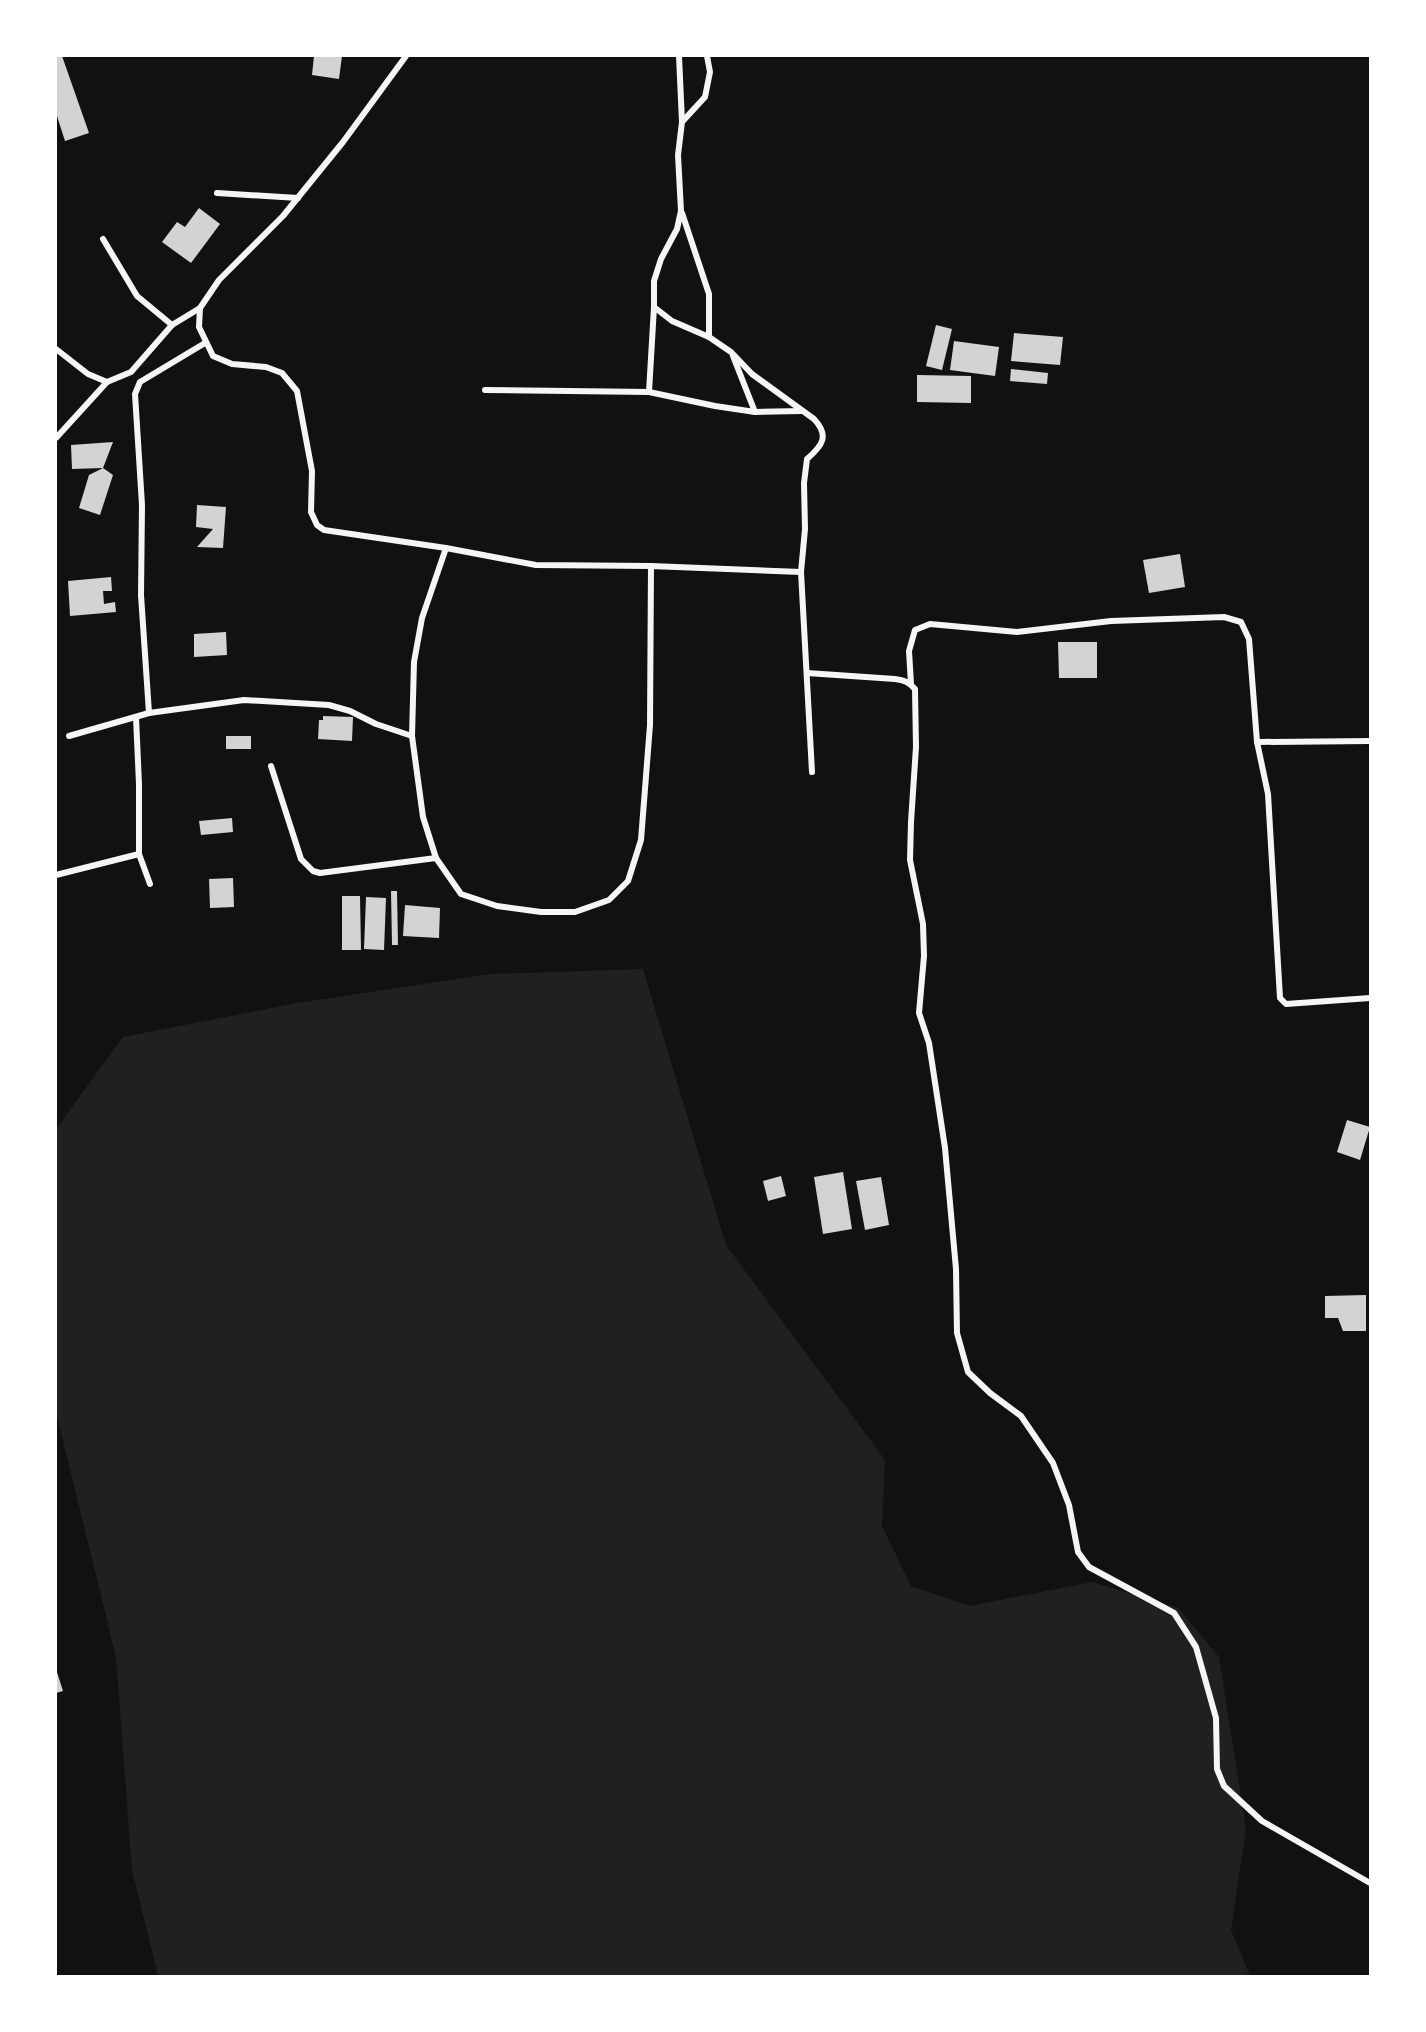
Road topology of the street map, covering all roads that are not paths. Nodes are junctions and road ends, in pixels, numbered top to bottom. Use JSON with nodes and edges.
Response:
{"nodes":[{"id":1,"x":406,"y":56,"type":"edge"},
{"id":2,"x":679,"y":56,"type":"edge"},
{"id":3,"x":706,"y":56,"type":"edge"},
{"id":4,"x":682,"y":122,"type":"junction"},
{"id":5,"x":216,"y":193,"type":"dead end"},
{"id":6,"x":298,"y":198,"type":"junction"},
{"id":7,"x":681,"y":211,"type":"junction"},
{"id":8,"x":103,"y":239,"type":"dead end"},
{"id":9,"x":654,"y":307,"type":"junction"},
{"id":10,"x":200,"y":308,"type":"junction"},
{"id":11,"x":172,"y":324,"type":"junction"},
{"id":12,"x":709,"y":337,"type":"junction"},
{"id":13,"x":205,"y":343,"type":"junction"},
{"id":14,"x":56,"y":349,"type":"edge"},
{"id":15,"x":731,"y":352,"type":"junction"},
{"id":16,"x":131,"y":372,"type":"junction"},
{"id":17,"x":107,"y":382,"type":"junction"},
{"id":18,"x":140,"y":382,"type":"junction"},
{"id":19,"x":485,"y":390,"type":"dead end"},
{"id":20,"x":649,"y":392,"type":"junction"},
{"id":21,"x":802,"y":411,"type":"junction"},
{"id":22,"x":755,"y":412,"type":"junction"},
{"id":23,"x":56,"y":438,"type":"edge"},
{"id":24,"x":446,"y":548,"type":"junction"},
{"id":25,"x":651,"y":566,"type":"junction"},
{"id":26,"x":801,"y":572,"type":"junction"},
{"id":27,"x":807,"y":673,"type":"junction"},
{"id":28,"x":911,"y":684,"type":"junction"},
{"id":29,"x":149,"y":714,"type":"junction"},
{"id":30,"x":136,"y":717,"type":"junction"},
{"id":31,"x":69,"y":736,"type":"dead end"},
{"id":32,"x":412,"y":736,"type":"junction"},
{"id":33,"x":1370,"y":741,"type":"edge"},
{"id":34,"x":1257,"y":742,"type":"junction"},
{"id":35,"x":271,"y":766,"type":"dead end"},
{"id":36,"x":812,"y":772,"type":"dead end"},
{"id":37,"x":139,"y":854,"type":"junction"},
{"id":38,"x":436,"y":858,"type":"junction"},
{"id":39,"x":56,"y":875,"type":"edge"},
{"id":40,"x":150,"y":884,"type":"dead end"},
{"id":41,"x":1371,"y":998,"type":"edge"},
{"id":42,"x":1371,"y":1883,"type":"edge"}],
"edges":[{"from":1,"to":6,"type":"street"},
{"from":2,"to":4,"type":"street"},
{"from":3,"to":4,"type":"street"},
{"from":4,"to":7,"type":"street"},
{"from":5,"to":6,"type":"street"},
{"from":6,"to":10,"type":"street"},
{"from":7,"to":9,"type":"street"},
{"from":7,"to":12,"type":"street"},
{"from":8,"to":11,"type":"street"},
{"from":9,"to":12,"type":"street"},
{"from":9,"to":20,"type":"street"},
{"from":10,"to":11,"type":"street"},
{"from":10,"to":13,"type":"street"},
{"from":11,"to":16,"type":"street"},
{"from":12,"to":15,"type":"street"},
{"from":13,"to":18,"type":"street"},
{"from":13,"to":24,"type":"street"},
{"from":14,"to":17,"type":"street"},
{"from":15,"to":21,"type":"street"},
{"from":15,"to":22,"type":"street"},
{"from":16,"to":17,"type":"street"},
{"from":16,"to":18,"type":"street"},
{"from":17,"to":23,"type":"street"},
{"from":18,"to":29,"type":"street"},
{"from":19,"to":20,"type":"street"},
{"from":20,"to":22,"type":"street"},
{"from":21,"to":22,"type":"street"},
{"from":21,"to":26,"type":"street"},
{"from":24,"to":25,"type":"street"},
{"from":24,"to":32,"type":"street"},
{"from":25,"to":26,"type":"street"},
{"from":25,"to":38,"type":"street"},
{"from":26,"to":27,"type":"street"},
{"from":27,"to":28,"type":"street"},
{"from":27,"to":36,"type":"street"},
{"from":28,"to":34,"type":"street"},
{"from":28,"to":42,"type":"street"},
{"from":29,"to":30,"type":"street"},
{"from":29,"to":32,"type":"street"},
{"from":30,"to":31,"type":"street"},
{"from":30,"to":37,"type":"street"},
{"from":32,"to":38,"type":"street"},
{"from":33,"to":34,"type":"street"},
{"from":34,"to":41,"type":"street"},
{"from":35,"to":38,"type":"street"},
{"from":37,"to":39,"type":"street"},
{"from":37,"to":40,"type":"street"}]}
